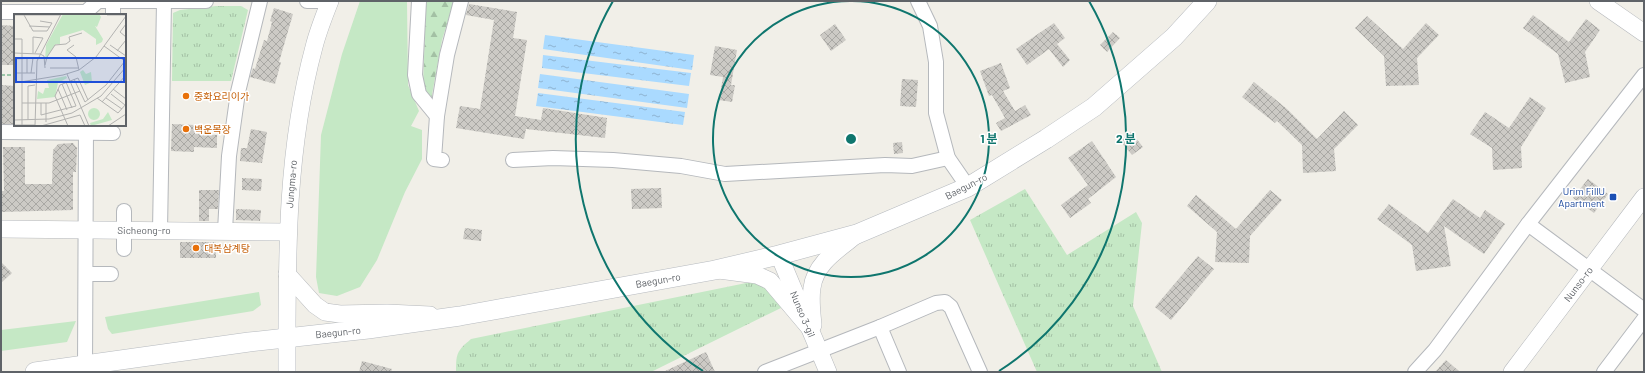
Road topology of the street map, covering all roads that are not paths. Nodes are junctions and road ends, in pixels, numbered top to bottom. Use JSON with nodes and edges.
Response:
{"nodes":[{"id":1,"x":113,"y":1,"type":"edge"},
{"id":2,"x":206,"y":1,"type":"edge"},
{"id":3,"x":260,"y":1,"type":"edge"},
{"id":4,"x":307,"y":1,"type":"edge"},
{"id":5,"x":330,"y":1,"type":"edge"},
{"id":6,"x":419,"y":1,"type":"edge"},
{"id":7,"x":461,"y":1,"type":"edge"},
{"id":8,"x":918,"y":1,"type":"edge"},
{"id":9,"x":1207,"y":1,"type":"edge"},
{"id":10,"x":1598,"y":1,"type":"edge"},
{"id":11,"x":164,"y":2,"type":"edge"},
{"id":12,"x":87,"y":9,"type":"edge"},
{"id":13,"x":1,"y":12,"type":"edge"},
{"id":14,"x":113,"y":14,"type":"edge"},
{"id":15,"x":1644,"y":33,"type":"edge"},
{"id":16,"x":1644,"y":75,"type":"edge"},
{"id":17,"x":437,"y":116,"type":"junction"},
{"id":18,"x":86,"y":129,"type":"edge"},
{"id":19,"x":1,"y":132,"type":"edge"},
{"id":20,"x":113,"y":133,"type":"dead end"},
{"id":21,"x":948,"y":158,"type":"junction"},
{"id":22,"x":442,"y":160,"type":"dead end"},
{"id":23,"x":513,"y":160,"type":"dead end"},
{"id":24,"x":968,"y":187,"type":"junction"},
{"id":25,"x":1644,"y":197,"type":"edge"},
{"id":26,"x":124,"y":211,"type":"dead end"},
{"id":27,"x":1528,"y":224,"type":"junction"},
{"id":28,"x":1,"y":229,"type":"edge"},
{"id":29,"x":86,"y":230,"type":"junction"},
{"id":30,"x":124,"y":230,"type":"junction"},
{"id":31,"x":160,"y":230,"type":"junction"},
{"id":32,"x":225,"y":231,"type":"junction"},
{"id":33,"x":287,"y":232,"type":"junction"},
{"id":34,"x":857,"y":234,"type":"junction"},
{"id":35,"x":124,"y":249,"type":"dead end"},
{"id":36,"x":779,"y":256,"type":"junction"},
{"id":37,"x":714,"y":270,"type":"junction"},
{"id":38,"x":1589,"y":270,"type":"junction"},
{"id":39,"x":86,"y":274,"type":"junction"},
{"id":40,"x":111,"y":274,"type":"dead end"},
{"id":41,"x":287,"y":274,"type":"junction"},
{"id":42,"x":1644,"y":310,"type":"edge"},
{"id":43,"x":460,"y":316,"type":"junction"},
{"id":44,"x":1644,"y":318,"type":"edge"},
{"id":45,"x":808,"y":326,"type":"junction"},
{"id":46,"x":880,"y":327,"type":"junction"},
{"id":47,"x":287,"y":337,"type":"junction"},
{"id":48,"x":819,"y":351,"type":"junction"},
{"id":49,"x":85,"y":368,"type":"edge"},
{"id":50,"x":35,"y":372,"type":"edge"},
{"id":51,"x":287,"y":372,"type":"edge"},
{"id":52,"x":765,"y":372,"type":"edge"},
{"id":53,"x":828,"y":372,"type":"edge"},
{"id":54,"x":899,"y":372,"type":"edge"},
{"id":55,"x":980,"y":372,"type":"edge"},
{"id":56,"x":1415,"y":372,"type":"edge"},
{"id":57,"x":1512,"y":372,"type":"edge"},
{"id":58,"x":1604,"y":372,"type":"edge"}],
"edges":[{"from":1,"to":11,"type":"street"},
{"from":1,"to":12,"type":"street"},
{"from":1,"to":14,"type":"street"},
{"from":2,"to":11,"type":"street"},
{"from":3,"to":32,"type":"street"},
{"from":4,"to":5,"type":"street"},
{"from":5,"to":33,"type":"street","name":"Jungma-ro"},
{"from":6,"to":17,"type":"street"},
{"from":7,"to":17,"type":"street"},
{"from":8,"to":21,"type":"street"},
{"from":9,"to":24,"type":"main road","name":"Baegun-ro"},
{"from":10,"to":15,"type":"street"},
{"from":11,"to":31,"type":"street"},
{"from":12,"to":13,"type":"street"},
{"from":16,"to":27,"type":"street"},
{"from":17,"to":22,"type":"street"},
{"from":18,"to":19,"type":"street"},
{"from":18,"to":20,"type":"street"},
{"from":18,"to":29,"type":"street"},
{"from":21,"to":23,"type":"street"},
{"from":21,"to":24,"type":"street"},
{"from":24,"to":34,"type":"main road","name":"Baegun-ro"},
{"from":25,"to":38,"type":"street","name":"Nunso-ro"},
{"from":26,"to":30,"type":"street"},
{"from":27,"to":38,"type":"street"},
{"from":27,"to":56,"type":"street"},
{"from":28,"to":29,"type":"street","name":"Sicheong-ro"},
{"from":29,"to":30,"type":"street","name":"Sicheong-ro"},
{"from":29,"to":39,"type":"street"},
{"from":30,"to":31,"type":"street","name":"Sicheong-ro"},
{"from":30,"to":35,"type":"street"},
{"from":31,"to":32,"type":"street","name":"Sicheong-ro"},
{"from":32,"to":33,"type":"street","name":"Sicheong-ro"},
{"from":33,"to":41,"type":"street","name":"Jungma-ro"},
{"from":34,"to":36,"type":"main road","name":"Baegun-ro"},
{"from":34,"to":45,"type":"street"},
{"from":36,"to":37,"type":"main road","name":"Baegun-ro"},
{"from":36,"to":45,"type":"street","name":"Nunso 3-gil"},
{"from":37,"to":43,"type":"main road","name":"Baegun-ro"},
{"from":37,"to":45,"type":"street"},
{"from":38,"to":42,"type":"street"},
{"from":38,"to":57,"type":"street","name":"Nunso-ro"},
{"from":39,"to":40,"type":"street"},
{"from":39,"to":49,"type":"street"},
{"from":41,"to":43,"type":"street"},
{"from":41,"to":47,"type":"street","name":"Jungma-ro"},
{"from":43,"to":47,"type":"main road","name":"Baegun-ro"},
{"from":44,"to":58,"type":"street"},
{"from":45,"to":48,"type":"street","name":"Nunso 3-gil"},
{"from":46,"to":48,"type":"street"},
{"from":46,"to":54,"type":"street"},
{"from":46,"to":55,"type":"street"},
{"from":47,"to":49,"type":"main road","name":"Baegun-ro"},
{"from":47,"to":51,"type":"street","name":"Jungma-ro"},
{"from":48,"to":52,"type":"street"},
{"from":48,"to":53,"type":"street","name":"Nunso 3-gil"},
{"from":49,"to":50,"type":"main road","name":"Baegun-ro"}]}
